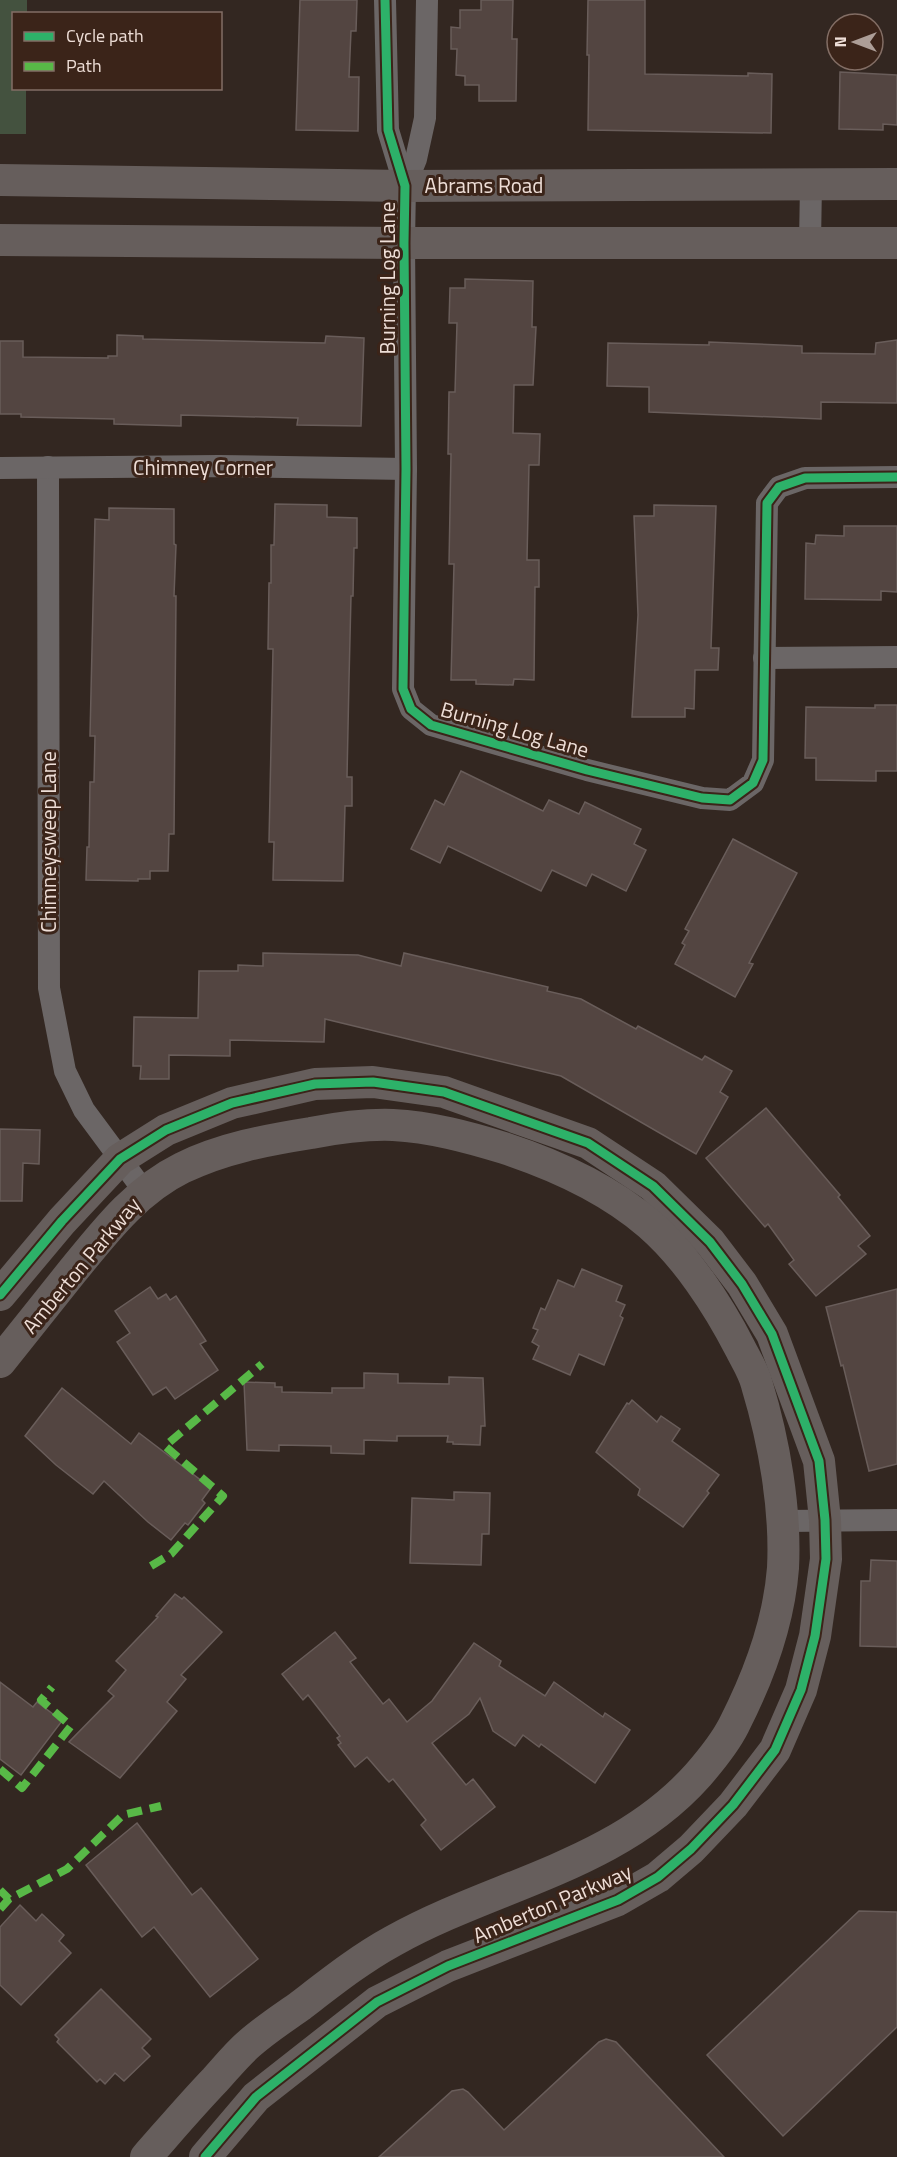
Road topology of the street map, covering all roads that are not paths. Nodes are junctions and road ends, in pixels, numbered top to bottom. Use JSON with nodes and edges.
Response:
{"nodes":[{"id":1,"x":385,"y":0,"type":"edge"},
{"id":2,"x":427,"y":0,"type":"edge"},
{"id":3,"x":0,"y":180,"type":"edge"},
{"id":4,"x":811,"y":184,"type":"junction"},
{"id":5,"x":897,"y":184,"type":"edge"},
{"id":6,"x":405,"y":186,"type":"junction"},
{"id":7,"x":0,"y":240,"type":"edge"},
{"id":8,"x":404,"y":243,"type":"junction"},
{"id":9,"x":810,"y":243,"type":"junction"},
{"id":10,"x":897,"y":243,"type":"edge"},
{"id":11,"x":48,"y":467,"type":"junction"},
{"id":12,"x":0,"y":468,"type":"edge"},
{"id":13,"x":406,"y":470,"type":"junction"},
{"id":14,"x":897,"y":477,"type":"edge"},
{"id":15,"x":897,"y":657,"type":"edge"},
{"id":16,"x":764,"y":658,"type":"junction"},
{"id":17,"x":120,"y":1159,"type":"junction"},
{"id":18,"x":144,"y":1191,"type":"junction"},
{"id":19,"x":0,"y":1295,"type":"edge"},
{"id":20,"x":0,"y":1362,"type":"edge"},
{"id":21,"x":825,"y":1520,"type":"junction"},
{"id":22,"x":897,"y":1520,"type":"edge"},
{"id":23,"x":783,"y":1521,"type":"junction"},
{"id":24,"x":146,"y":2157,"type":"edge"},
{"id":25,"x":205,"y":2157,"type":"edge"}],
"edges":[{"from":1,"to":6,"type":"street","name":"Burning Log Lane"},
{"from":2,"to":6,"type":"street","name":"Burning Log Lane"},
{"from":3,"to":6,"type":"street","name":"Abrams Road"},
{"from":4,"to":5,"type":"street","name":"Abrams Road"},
{"from":4,"to":6,"type":"street","name":"Abrams Road"},
{"from":4,"to":9,"type":"street"},
{"from":6,"to":8,"type":"street","name":"Burning Log Lane"},
{"from":7,"to":8,"type":"street"},
{"from":8,"to":9,"type":"street"},
{"from":8,"to":13,"type":"street","name":"Burning Log Lane"},
{"from":9,"to":10,"type":"street"},
{"from":11,"to":12,"type":"street","name":"Chimney Corner"},
{"from":11,"to":13,"type":"street","name":"Chimney Corner"},
{"from":11,"to":17,"type":"street","name":"Chimneysweep Lane"},
{"from":13,"to":16,"type":"street","name":"Burning Log Lane"},
{"from":14,"to":16,"type":"street","name":"Burning Log Lane"},
{"from":15,"to":16,"type":"street"},
{"from":17,"to":18,"type":"street","name":"Chimneysweep Lane"},
{"from":17,"to":19,"type":"street","name":"Amberton Parkway"},
{"from":17,"to":21,"type":"street","name":"Amberton Parkway"},
{"from":18,"to":20,"type":"street","name":"Amberton Parkway"},
{"from":18,"to":23,"type":"street","name":"Amberton Parkway"},
{"from":21,"to":22,"type":"street"},
{"from":21,"to":23,"type":"street"},
{"from":21,"to":25,"type":"street","name":"Amberton Parkway"},
{"from":23,"to":24,"type":"street","name":"Amberton Parkway"}]}
